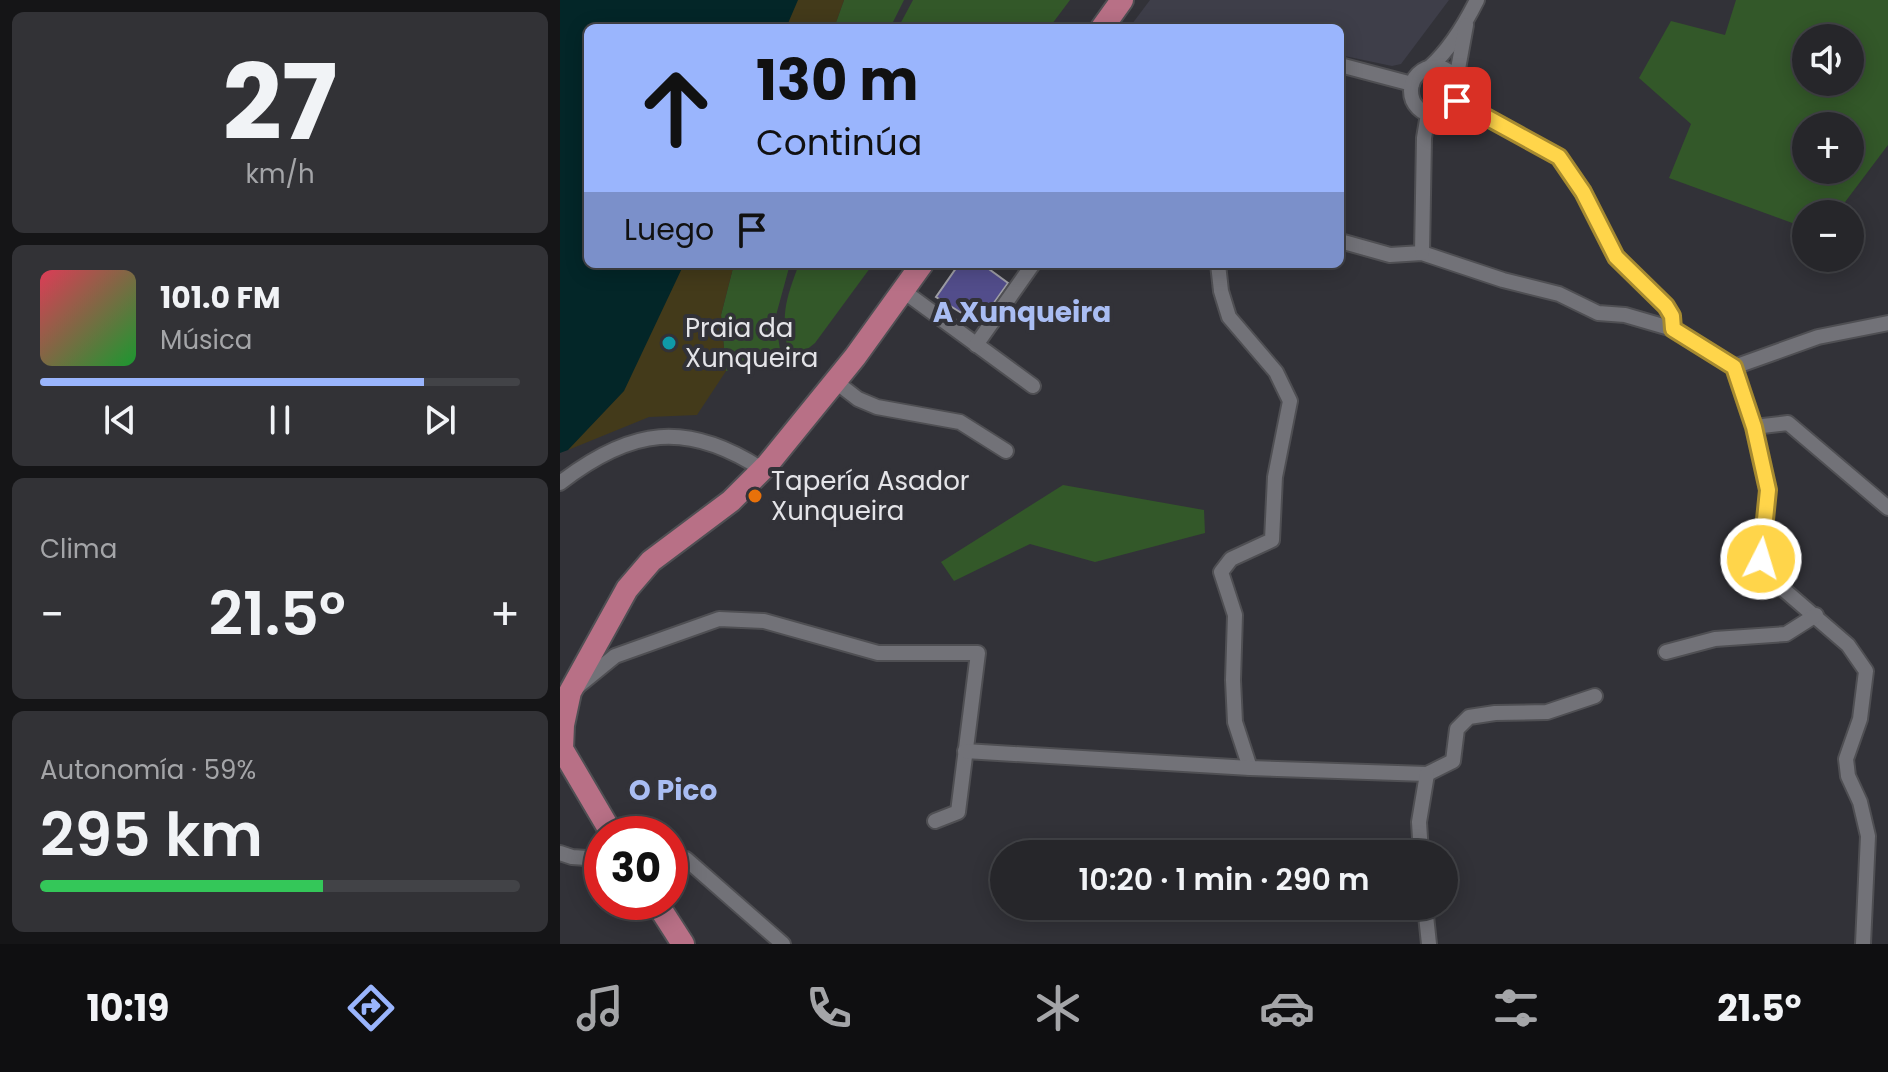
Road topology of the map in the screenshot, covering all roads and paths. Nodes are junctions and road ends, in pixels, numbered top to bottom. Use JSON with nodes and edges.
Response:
{"nodes":[{"id":1,"x":1122,"y":0,"type":"edge"},
{"id":2,"x":1477,"y":0,"type":"edge"},
{"id":3,"x":1467,"y":21,"type":"junction"},
{"id":4,"x":1105,"y":24,"type":"edge"},
{"id":5,"x":1344,"y":66,"type":"edge"},
{"id":6,"x":1430,"y":67,"type":"junction"},
{"id":7,"x":1456,"y":80,"type":"junction"},
{"id":8,"x":1412,"y":84,"type":"junction"},
{"id":9,"x":1457,"y":101,"type":"junction"},
{"id":10,"x":1428,"y":114,"type":"junction"},
{"id":11,"x":1344,"y":242,"type":"edge"},
{"id":12,"x":1422,"y":253,"type":"junction"},
{"id":13,"x":919,"y":268,"type":"edge"},
{"id":14,"x":1030,"y":268,"type":"edge"},
{"id":15,"x":1218,"y":268,"type":"edge"},
{"id":16,"x":902,"y":290,"type":"junction"},
{"id":17,"x":1888,"y":323,"type":"edge"},
{"id":18,"x":1673,"y":329,"type":"junction"},
{"id":19,"x":976,"y":345,"type":"junction"},
{"id":20,"x":1734,"y":367,"type":"junction"},
{"id":21,"x":836,"y":382,"type":"junction"},
{"id":22,"x":1033,"y":386,"type":"dead end"},
{"id":23,"x":1754,"y":427,"type":"junction"},
{"id":24,"x":1006,"y":451,"type":"dead end"},
{"id":25,"x":763,"y":470,"type":"junction"},
{"id":26,"x":560,"y":483,"type":"edge"},
{"id":27,"x":1888,"y":508,"type":"edge"},
{"id":28,"x":1816,"y":615,"type":"junction"},
{"id":29,"x":1666,"y":652,"type":"dead end"},
{"id":30,"x":570,"y":692,"type":"junction"},
{"id":31,"x":1595,"y":696,"type":"dead end"},
{"id":32,"x":965,"y":751,"type":"junction"},
{"id":33,"x":1250,"y":768,"type":"junction"},
{"id":34,"x":1427,"y":774,"type":"junction"},
{"id":35,"x":601,"y":816,"type":"edge"},
{"id":36,"x":935,"y":821,"type":"dead end"},
{"id":37,"x":1420,"y":840,"type":"edge"},
{"id":38,"x":560,"y":853,"type":"edge"},
{"id":39,"x":584,"y":858,"type":"edge"},
{"id":40,"x":688,"y":861,"type":"edge"},
{"id":41,"x":668,"y":920,"type":"edge"},
{"id":42,"x":1426,"y":920,"type":"edge"},
{"id":43,"x":683,"y":944,"type":"edge"},
{"id":44,"x":783,"y":944,"type":"edge"},
{"id":45,"x":1429,"y":944,"type":"edge"},
{"id":46,"x":1863,"y":944,"type":"edge"}],
"edges":[{"from":1,"to":4,"type":"main road"},
{"from":2,"to":3,"type":"street"},
{"from":3,"to":6,"type":"street"},
{"from":3,"to":7,"type":"street"},
{"from":5,"to":8,"type":"street"},
{"from":6,"to":7,"type":"street"},
{"from":6,"to":8,"type":"street"},
{"from":7,"to":9,"type":"street"},
{"from":8,"to":10,"type":"street"},
{"from":9,"to":10,"type":"street"},
{"from":9,"to":18,"type":"street"},
{"from":10,"to":12,"type":"street"},
{"from":11,"to":12,"type":"street"},
{"from":12,"to":18,"type":"street"},
{"from":13,"to":16,"type":"main road"},
{"from":14,"to":19,"type":"street"},
{"from":15,"to":33,"type":"street"},
{"from":16,"to":19,"type":"street"},
{"from":16,"to":21,"type":"main road"},
{"from":17,"to":20,"type":"street"},
{"from":18,"to":20,"type":"street"},
{"from":19,"to":22,"type":"street"},
{"from":20,"to":23,"type":"street"},
{"from":21,"to":24,"type":"street"},
{"from":21,"to":25,"type":"main road"},
{"from":23,"to":27,"type":"street"},
{"from":23,"to":28,"type":"street"},
{"from":25,"to":26,"type":"street"},
{"from":25,"to":30,"type":"main road"},
{"from":28,"to":29,"type":"street"},
{"from":28,"to":46,"type":"street"},
{"from":30,"to":32,"type":"street"},
{"from":30,"to":35,"type":"main road"},
{"from":31,"to":34,"type":"street"},
{"from":32,"to":33,"type":"street"},
{"from":32,"to":36,"type":"street"},
{"from":33,"to":34,"type":"street"},
{"from":34,"to":37,"type":"street"},
{"from":38,"to":39,"type":"street"},
{"from":40,"to":44,"type":"street"},
{"from":41,"to":43,"type":"main road"},
{"from":42,"to":45,"type":"street"}]}
